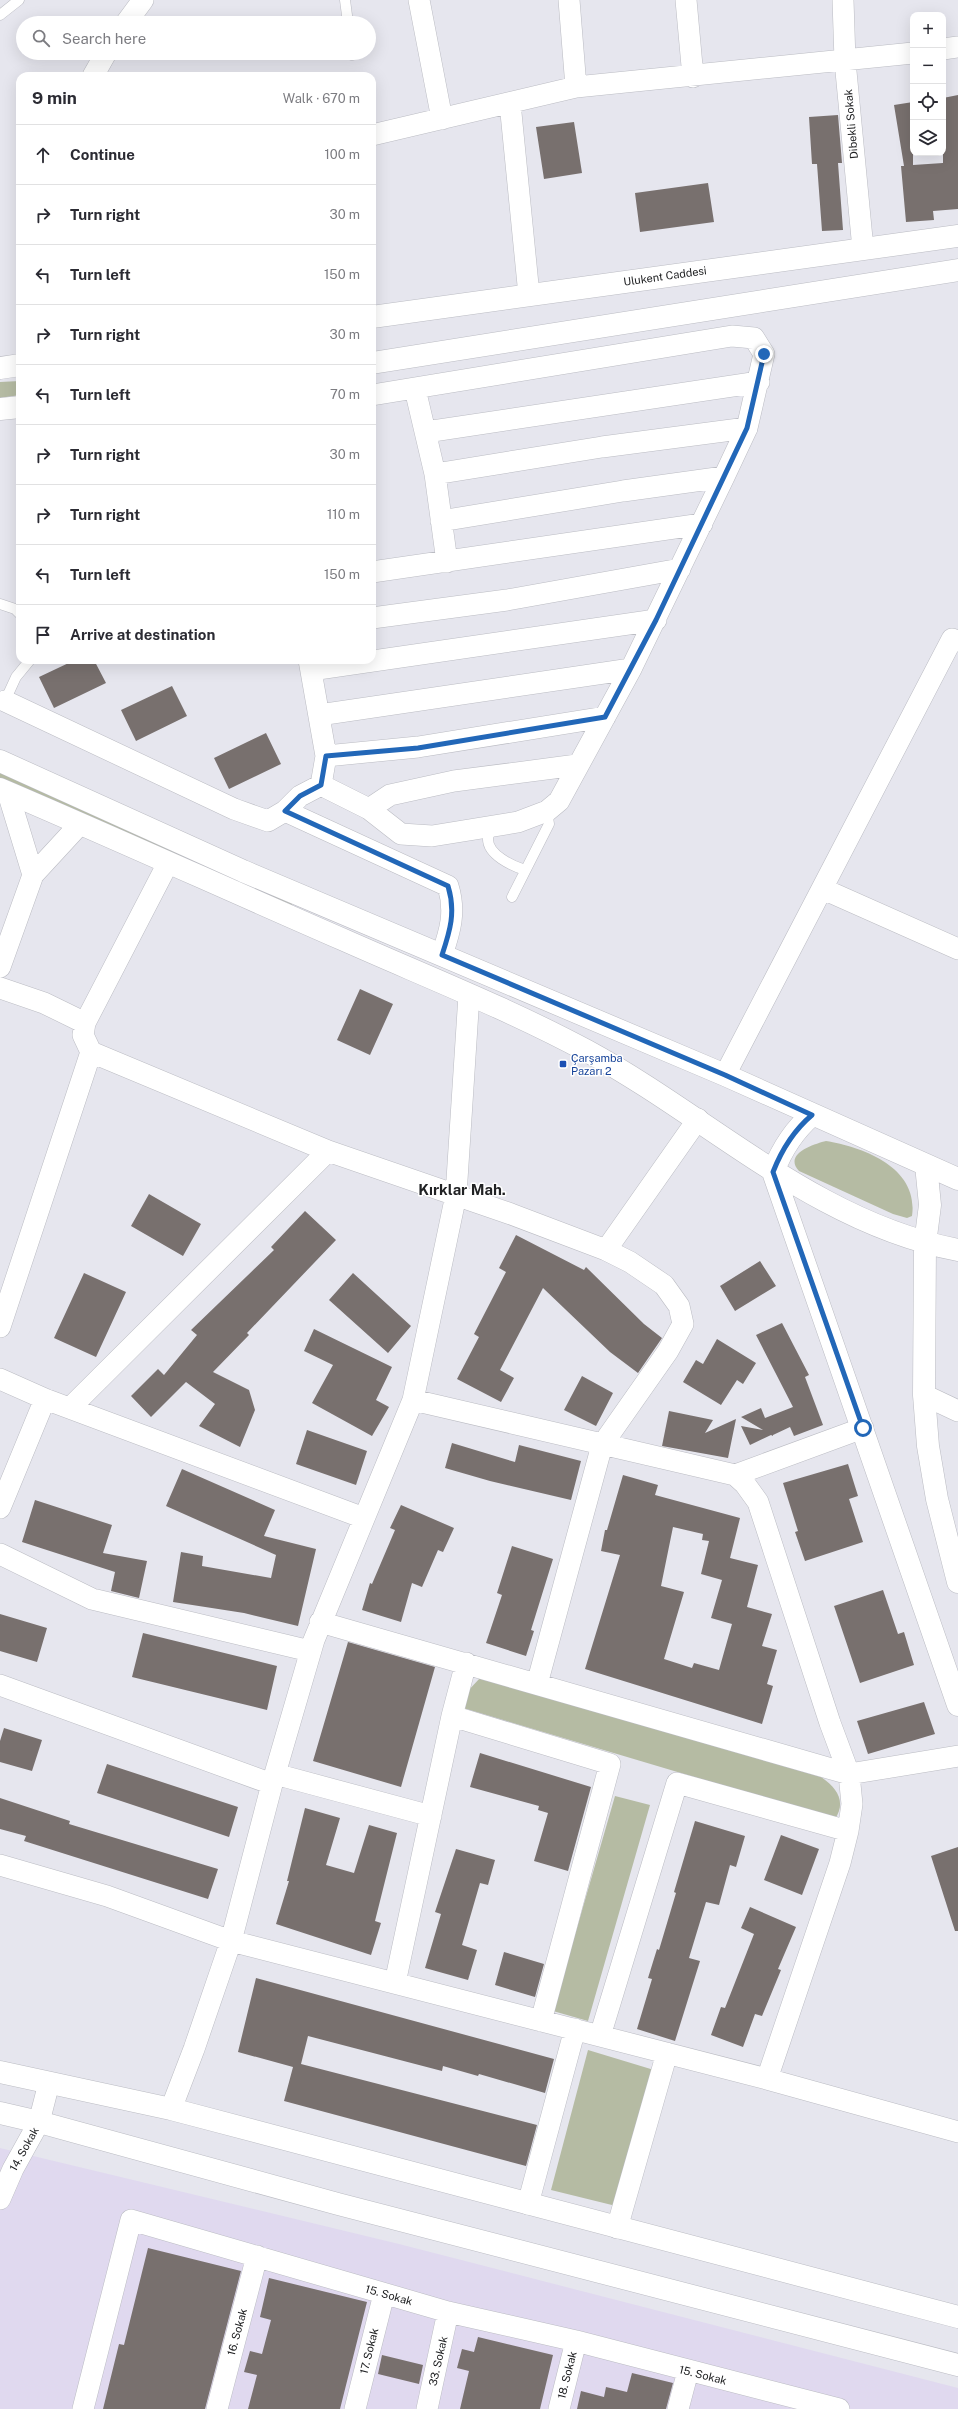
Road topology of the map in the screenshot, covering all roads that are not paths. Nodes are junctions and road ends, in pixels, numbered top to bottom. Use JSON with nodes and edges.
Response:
{"nodes":[{"id":1,"x":19,"y":0,"type":"edge"},
{"id":2,"x":143,"y":0,"type":"edge"},
{"id":3,"x":345,"y":0,"type":"edge"},
{"id":4,"x":419,"y":0,"type":"edge"},
{"id":5,"x":569,"y":0,"type":"edge"},
{"id":6,"x":686,"y":0,"type":"edge"},
{"id":7,"x":843,"y":0,"type":"edge"},
{"id":8,"x":0,"y":15,"type":"edge"},
{"id":9,"x":131,"y":16,"type":"edge"},
{"id":10,"x":347,"y":16,"type":"edge"},
{"id":11,"x":958,"y":47,"type":"edge"},
{"id":12,"x":946,"y":49,"type":"edge"},
{"id":13,"x":910,"y":53,"type":"edge"},
{"id":14,"x":102,"y":60,"type":"edge"},
{"id":15,"x":845,"y":61,"type":"junction"},
{"id":16,"x":96,"y":72,"type":"edge"},
{"id":17,"x":693,"y":77,"type":"junction"},
{"id":18,"x":576,"y":87,"type":"junction"},
{"id":19,"x":510,"y":103,"type":"junction"},
{"id":20,"x":442,"y":118,"type":"junction"},
{"id":21,"x":376,"y":133,"type":"edge"},
{"id":22,"x":958,"y":236,"type":"edge"},
{"id":23,"x":863,"y":249,"type":"junction"},
{"id":24,"x":958,"y":270,"type":"edge"},
{"id":25,"x":529,"y":295,"type":"junction"},
{"id":26,"x":376,"y":316,"type":"edge"},
{"id":27,"x":376,"y":362,"type":"edge"},
{"id":28,"x":16,"y":366,"type":"edge"},
{"id":29,"x":0,"y":368,"type":"edge"},
{"id":30,"x":759,"y":382,"type":"junction"},
{"id":31,"x":415,"y":389,"type":"junction"},
{"id":32,"x":376,"y":394,"type":"edge"},
{"id":33,"x":16,"y":407,"type":"edge"},
{"id":34,"x":0,"y":409,"type":"edge"},
{"id":35,"x":747,"y":428,"type":"junction"},
{"id":36,"x":426,"y":432,"type":"junction"},
{"id":37,"x":435,"y":474,"type":"junction"},
{"id":38,"x":724,"y":477,"type":"junction"},
{"id":39,"x":441,"y":521,"type":"junction"},
{"id":40,"x":702,"y":524,"type":"junction"},
{"id":41,"x":447,"y":562,"type":"junction"},
{"id":42,"x":680,"y":569,"type":"junction"},
{"id":43,"x":376,"y":571,"type":"edge"},
{"id":44,"x":0,"y":604,"type":"edge"},
{"id":45,"x":16,"y":610,"type":"edge"},
{"id":46,"x":376,"y":617,"type":"edge"},
{"id":47,"x":656,"y":620,"type":"junction"},
{"id":48,"x":956,"y":634,"type":"edge"},
{"id":49,"x":376,"y":656,"type":"edge"},
{"id":50,"x":27,"y":664,"type":"edge"},
{"id":51,"x":310,"y":665,"type":"edge"},
{"id":52,"x":632,"y":669,"type":"junction"},
{"id":53,"x":5,"y":701,"type":"joint"},
{"id":54,"x":319,"y":715,"type":"junction"},
{"id":55,"x":605,"y":717,"type":"junction"},
{"id":56,"x":326,"y":756,"type":"junction"},
{"id":57,"x":0,"y":761,"type":"edge"},
{"id":58,"x":577,"y":765,"type":"junction"},
{"id":59,"x":321,"y":785,"type":"junction"},
{"id":60,"x":4,"y":791,"type":"edge"},
{"id":61,"x":369,"y":809,"type":"junction"},
{"id":62,"x":285,"y":811,"type":"junction"},
{"id":63,"x":547,"y":811,"type":"junction"},
{"id":64,"x":80,"y":824,"type":"junction"},
{"id":65,"x":492,"y":826,"type":"junction"},
{"id":66,"x":168,"y":864,"type":"junction"},
{"id":67,"x":525,"y":870,"type":"junction"},
{"id":68,"x":33,"y":875,"type":"junction"},
{"id":69,"x":823,"y":889,"type":"junction"},
{"id":70,"x":512,"y":897,"type":"dead end"},
{"id":71,"x":958,"y":949,"type":"edge"},
{"id":72,"x":442,"y":955,"type":"junction"},
{"id":73,"x":0,"y":967,"type":"edge"},
{"id":74,"x":0,"y":988,"type":"edge"},
{"id":75,"x":469,"y":995,"type":"junction"},
{"id":76,"x":85,"y":1023,"type":"junction"},
{"id":77,"x":91,"y":1052,"type":"junction"},
{"id":78,"x":725,"y":1075,"type":"junction"},
{"id":79,"x":812,"y":1115,"type":"junction"},
{"id":80,"x":698,"y":1119,"type":"junction"},
{"id":81,"x":328,"y":1150,"type":"junction"},
{"id":82,"x":926,"y":1165,"type":"junction"},
{"id":83,"x":773,"y":1172,"type":"junction"},
{"id":84,"x":958,"y":1179,"type":"edge"},
{"id":85,"x":456,"y":1195,"type":"junction"},
{"id":86,"x":925,"y":1244,"type":"junction"},
{"id":87,"x":606,"y":1250,"type":"junction"},
{"id":88,"x":958,"y":1250,"type":"edge"},
{"id":89,"x":0,"y":1327,"type":"edge"},
{"id":90,"x":0,"y":1379,"type":"edge"},
{"id":91,"x":924,"y":1395,"type":"junction"},
{"id":92,"x":45,"y":1399,"type":"junction"},
{"id":93,"x":412,"y":1400,"type":"junction"},
{"id":94,"x":70,"y":1408,"type":"junction"},
{"id":95,"x":958,"y":1410,"type":"edge"},
{"id":96,"x":863,"y":1428,"type":"junction"},
{"id":97,"x":602,"y":1445,"type":"junction"},
{"id":98,"x":735,"y":1475,"type":"junction"},
{"id":99,"x":0,"y":1508,"type":"edge"},
{"id":100,"x":364,"y":1518,"type":"junction"},
{"id":101,"x":0,"y":1554,"type":"edge"},
{"id":102,"x":958,"y":1582,"type":"edge"},
{"id":103,"x":320,"y":1622,"type":"junction"},
{"id":104,"x":310,"y":1651,"type":"junction"},
{"id":105,"x":466,"y":1663,"type":"junction"},
{"id":106,"x":537,"y":1684,"type":"junction"},
{"id":107,"x":0,"y":1685,"type":"edge"},
{"id":108,"x":958,"y":1705,"type":"edge"},
{"id":109,"x":452,"y":1716,"type":"junction"},
{"id":110,"x":958,"y":1756,"type":"edge"},
{"id":111,"x":849,"y":1774,"type":"junction"},
{"id":112,"x":273,"y":1779,"type":"junction"},
{"id":113,"x":430,"y":1816,"type":"junction"},
{"id":114,"x":848,"y":1831,"type":"junction"},
{"id":115,"x":0,"y":1865,"type":"edge"},
{"id":116,"x":231,"y":1941,"type":"junction"},
{"id":117,"x":395,"y":1983,"type":"junction"},
{"id":118,"x":541,"y":2021,"type":"junction"},
{"id":119,"x":574,"y":2029,"type":"junction"},
{"id":120,"x":600,"y":2036,"type":"junction"},
{"id":121,"x":667,"y":2053,"type":"junction"},
{"id":122,"x":0,"y":2072,"type":"edge"},
{"id":123,"x":767,"y":2079,"type":"junction"},
{"id":124,"x":49,"y":2083,"type":"junction"},
{"id":125,"x":171,"y":2109,"type":"junction"},
{"id":126,"x":0,"y":2113,"type":"edge"},
{"id":127,"x":39,"y":2122,"type":"junction"},
{"id":128,"x":958,"y":2132,"type":"edge"},
{"id":129,"x":0,"y":2199,"type":"edge"},
{"id":130,"x":528,"y":2204,"type":"junction"},
{"id":131,"x":617,"y":2228,"type":"junction"},
{"id":132,"x":257,"y":2256,"type":"junction"},
{"id":133,"x":384,"y":2294,"type":"junction"},
{"id":134,"x":448,"y":2312,"type":"junction"},
{"id":135,"x":958,"y":2317,"type":"edge"},
{"id":136,"x":576,"y":2342,"type":"junction"},
{"id":137,"x":958,"y":2365,"type":"edge"},
{"id":138,"x":688,"y":2371,"type":"junction"},
{"id":139,"x":789,"y":2402,"type":"edge"},
{"id":140,"x":83,"y":2409,"type":"edge"},
{"id":141,"x":217,"y":2409,"type":"edge"},
{"id":142,"x":355,"y":2409,"type":"edge"},
{"id":143,"x":427,"y":2409,"type":"edge"},
{"id":144,"x":559,"y":2409,"type":"edge"},
{"id":145,"x":678,"y":2409,"type":"edge"},
{"id":146,"x":839,"y":2409,"type":"edge"}],
"edges":[{"from":1,"to":8,"type":"lane"},
{"from":2,"to":9,"type":"street"},
{"from":3,"to":10,"type":"lane"},
{"from":4,"to":20,"type":"street"},
{"from":5,"to":18,"type":"street"},
{"from":6,"to":17,"type":"street"},
{"from":7,"to":15,"type":"street","name":"Dibekli Sokak"},
{"from":11,"to":12,"type":"street"},
{"from":13,"to":15,"type":"street"},
{"from":14,"to":16,"type":"street"},
{"from":15,"to":17,"type":"street"},
{"from":15,"to":23,"type":"street","name":"Dibekli Sokak"},
{"from":17,"to":18,"type":"street"},
{"from":18,"to":19,"type":"street"},
{"from":19,"to":20,"type":"street"},
{"from":19,"to":25,"type":"street"},
{"from":20,"to":21,"type":"street"},
{"from":22,"to":23,"type":"main road","name":"Ulukent Caddesi"},
{"from":23,"to":25,"type":"main road","name":"Ulukent Caddesi"},
{"from":24,"to":27,"type":"main road"},
{"from":25,"to":26,"type":"main road","name":"Ulukent Caddesi"},
{"from":28,"to":29,"type":"main road"},
{"from":30,"to":31,"type":"street"},
{"from":30,"to":35,"type":"street"},
{"from":30,"to":36,"type":"street"},
{"from":31,"to":32,"type":"street"},
{"from":31,"to":36,"type":"street"},
{"from":33,"to":34,"type":"main road"},
{"from":35,"to":37,"type":"street"},
{"from":35,"to":38,"type":"street"},
{"from":36,"to":37,"type":"street"},
{"from":37,"to":39,"type":"street"},
{"from":38,"to":39,"type":"street"},
{"from":38,"to":40,"type":"street"},
{"from":39,"to":41,"type":"street"},
{"from":40,"to":41,"type":"street"},
{"from":40,"to":42,"type":"street"},
{"from":41,"to":43,"type":"street"},
{"from":42,"to":46,"type":"street"},
{"from":42,"to":47,"type":"street"},
{"from":44,"to":45,"type":"lane"},
{"from":47,"to":49,"type":"street"},
{"from":47,"to":52,"type":"street"},
{"from":48,"to":69,"type":"street"},
{"from":50,"to":53,"type":"lane"},
{"from":51,"to":54,"type":"street"},
{"from":52,"to":54,"type":"street"},
{"from":52,"to":55,"type":"street"},
{"from":53,"to":62,"type":"street"},
{"from":54,"to":56,"type":"street"},
{"from":55,"to":56,"type":"street"},
{"from":55,"to":58,"type":"street"},
{"from":56,"to":59,"type":"street"},
{"from":57,"to":72,"type":"main road"},
{"from":58,"to":61,"type":"street"},
{"from":58,"to":63,"type":"street"},
{"from":59,"to":61,"type":"street"},
{"from":59,"to":62,"type":"street"},
{"from":60,"to":64,"type":"main road"},
{"from":60,"to":68,"type":"street"},
{"from":61,"to":65,"type":"street"},
{"from":62,"to":72,"type":"street"},
{"from":63,"to":65,"type":"street"},
{"from":63,"to":67,"type":"lane"},
{"from":64,"to":66,"type":"main road"},
{"from":64,"to":68,"type":"street"},
{"from":65,"to":67,"type":"lane"},
{"from":66,"to":75,"type":"main road"},
{"from":66,"to":76,"type":"street"},
{"from":67,"to":70,"type":"lane"},
{"from":68,"to":73,"type":"street"},
{"from":69,"to":71,"type":"street"},
{"from":69,"to":78,"type":"street"},
{"from":72,"to":78,"type":"main road"},
{"from":74,"to":76,"type":"street"},
{"from":75,"to":80,"type":"main road"},
{"from":75,"to":85,"type":"street"},
{"from":76,"to":77,"type":"street"},
{"from":77,"to":81,"type":"street"},
{"from":77,"to":89,"type":"street"},
{"from":78,"to":79,"type":"main road"},
{"from":79,"to":82,"type":"main road"},
{"from":79,"to":83,"type":"main road"},
{"from":80,"to":83,"type":"main road"},
{"from":80,"to":87,"type":"street"},
{"from":81,"to":85,"type":"street"},
{"from":81,"to":94,"type":"street"},
{"from":82,"to":84,"type":"main road"},
{"from":82,"to":86,"type":"main road"},
{"from":83,"to":86,"type":"main road"},
{"from":83,"to":96,"type":"main road"},
{"from":85,"to":87,"type":"street"},
{"from":85,"to":93,"type":"street"},
{"from":86,"to":88,"type":"main road"},
{"from":86,"to":91,"type":"main road"},
{"from":87,"to":97,"type":"street"},
{"from":90,"to":92,"type":"street"},
{"from":91,"to":95,"type":"street"},
{"from":91,"to":102,"type":"main road"},
{"from":92,"to":94,"type":"street"},
{"from":92,"to":99,"type":"street"},
{"from":93,"to":97,"type":"street"},
{"from":93,"to":100,"type":"street"},
{"from":94,"to":100,"type":"street"},
{"from":96,"to":98,"type":"street"},
{"from":96,"to":108,"type":"main road"},
{"from":97,"to":98,"type":"street"},
{"from":97,"to":106,"type":"street"},
{"from":98,"to":111,"type":"street"},
{"from":100,"to":103,"type":"street"},
{"from":101,"to":104,"type":"street"},
{"from":103,"to":104,"type":"street"},
{"from":103,"to":105,"type":"street"},
{"from":104,"to":112,"type":"street"},
{"from":105,"to":106,"type":"street"},
{"from":105,"to":109,"type":"street"},
{"from":106,"to":111,"type":"street"},
{"from":107,"to":112,"type":"street"},
{"from":109,"to":113,"type":"street"},
{"from":109,"to":118,"type":"street"},
{"from":110,"to":111,"type":"street"},
{"from":111,"to":114,"type":"street"},
{"from":112,"to":113,"type":"street"},
{"from":112,"to":116,"type":"street"},
{"from":113,"to":117,"type":"street"},
{"from":114,"to":120,"type":"street"},
{"from":114,"to":123,"type":"street"},
{"from":115,"to":116,"type":"street"},
{"from":116,"to":117,"type":"street"},
{"from":116,"to":125,"type":"street"},
{"from":117,"to":118,"type":"street"},
{"from":118,"to":119,"type":"street"},
{"from":119,"to":120,"type":"street"},
{"from":119,"to":130,"type":"street"},
{"from":120,"to":121,"type":"street"},
{"from":121,"to":123,"type":"street"},
{"from":121,"to":131,"type":"street"},
{"from":122,"to":124,"type":"main road"},
{"from":123,"to":128,"type":"street"},
{"from":124,"to":125,"type":"main road"},
{"from":124,"to":127,"type":"street","name":"14. Sokak"},
{"from":125,"to":130,"type":"main road"},
{"from":126,"to":127,"type":"main road"},
{"from":127,"to":129,"type":"street","name":"14. Sokak"},
{"from":127,"to":137,"type":"main road"},
{"from":130,"to":131,"type":"main road"},
{"from":131,"to":135,"type":"main road"},
{"from":132,"to":133,"type":"street","name":"15. Sokak"},
{"from":132,"to":140,"type":"street","name":"15. Sokak"},
{"from":132,"to":141,"type":"street","name":"16. Sokak"},
{"from":133,"to":134,"type":"street","name":"15. Sokak"},
{"from":133,"to":142,"type":"street","name":"17. Sokak"},
{"from":134,"to":136,"type":"street","name":"15. Sokak"},
{"from":134,"to":143,"type":"street","name":"33. Sokak"},
{"from":136,"to":138,"type":"street","name":"15. Sokak"},
{"from":136,"to":144,"type":"street","name":"18. Sokak"},
{"from":138,"to":139,"type":"street","name":"15. Sokak"},
{"from":138,"to":145,"type":"street"},
{"from":139,"to":146,"type":"street","name":"15. Sokak"}]}
